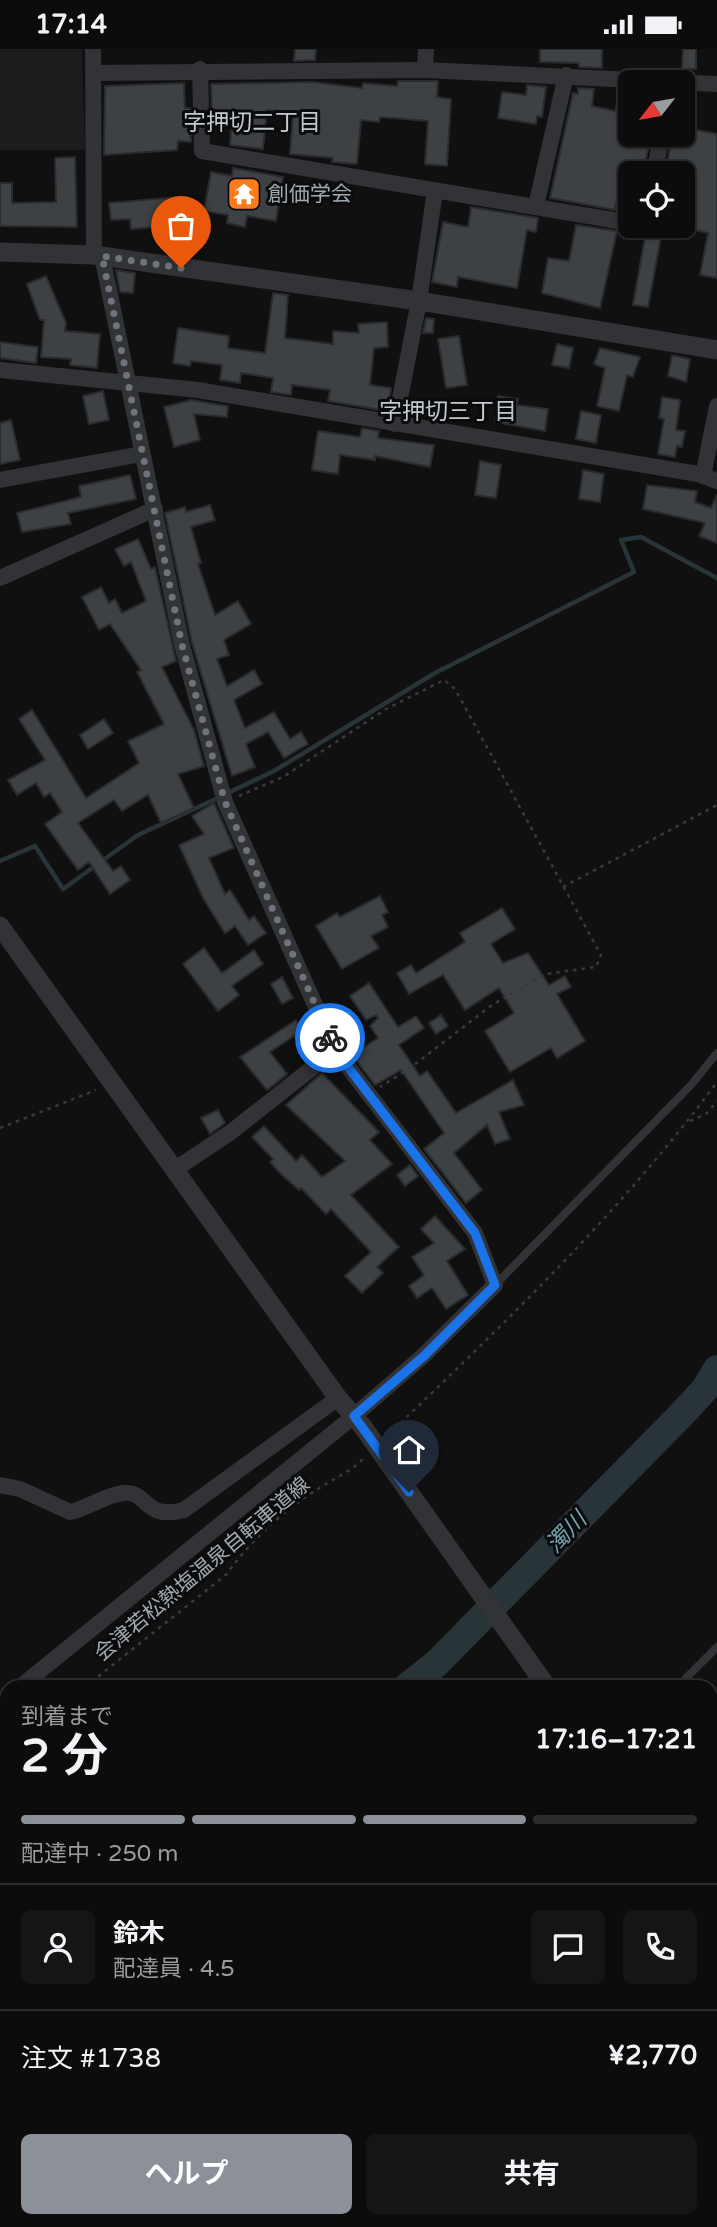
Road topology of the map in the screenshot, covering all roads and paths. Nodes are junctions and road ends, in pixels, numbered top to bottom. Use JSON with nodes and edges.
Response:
{"nodes":[{"id":1,"x":93,"y":49,"type":"edge"},
{"id":2,"x":426,"y":49,"type":"edge"},
{"id":3,"x":200,"y":69,"type":"junction"},
{"id":4,"x":425,"y":70,"type":"junction"},
{"id":5,"x":94,"y":73,"type":"junction"},
{"id":6,"x":566,"y":75,"type":"junction"},
{"id":7,"x":618,"y":78,"type":"edge"},
{"id":8,"x":695,"y":82,"type":"edge"},
{"id":9,"x":717,"y":83,"type":"edge"},
{"id":10,"x":435,"y":191,"type":"junction"},
{"id":11,"x":536,"y":206,"type":"junction"},
{"id":12,"x":618,"y":221,"type":"edge"},
{"id":13,"x":0,"y":252,"type":"edge"},
{"id":14,"x":98,"y":255,"type":"junction"},
{"id":15,"x":419,"y":301,"type":"junction"},
{"id":16,"x":717,"y":350,"type":"edge"},
{"id":17,"x":0,"y":370,"type":"edge"},
{"id":18,"x":128,"y":382,"type":"junction"},
{"id":19,"x":717,"y":406,"type":"edge"},
{"id":20,"x":395,"y":424,"type":"junction"},
{"id":21,"x":142,"y":454,"type":"junction"},
{"id":22,"x":710,"y":478,"type":"edge"},
{"id":23,"x":0,"y":480,"type":"edge"},
{"id":24,"x":155,"y":509,"type":"junction"},
{"id":25,"x":0,"y":578,"type":"edge"},
{"id":26,"x":225,"y":802,"type":"junction"},
{"id":27,"x":717,"y":805,"type":"edge"},
{"id":28,"x":563,"y":887,"type":"junction"},
{"id":29,"x":0,"y":926,"type":"edge"},
{"id":30,"x":335,"y":1050,"type":"junction"},
{"id":31,"x":717,"y":1053,"type":"edge"},
{"id":32,"x":717,"y":1082,"type":"edge"},
{"id":33,"x":112,"y":1083,"type":"junction"},
{"id":34,"x":369,"y":1094,"type":"junction"},
{"id":35,"x":717,"y":1101,"type":"edge"},
{"id":36,"x":687,"y":1122,"type":"junction"},
{"id":37,"x":0,"y":1128,"type":"edge"},
{"id":38,"x":174,"y":1170,"type":"junction"},
{"id":39,"x":495,"y":1285,"type":"junction"},
{"id":40,"x":338,"y":1398,"type":"junction"},
{"id":41,"x":358,"y":1421,"type":"junction"},
{"id":42,"x":387,"y":1436,"type":"dead end"},
{"id":43,"x":367,"y":1455,"type":"dead end"},
{"id":44,"x":0,"y":1485,"type":"edge"},
{"id":45,"x":717,"y":1647,"type":"edge"},
{"id":46,"x":29,"y":1680,"type":"edge"},
{"id":47,"x":94,"y":1680,"type":"edge"},
{"id":48,"x":542,"y":1680,"type":"edge"},
{"id":49,"x":684,"y":1680,"type":"edge"}],
"edges":[{"from":1,"to":5,"type":"street"},
{"from":2,"to":4,"type":"street"},
{"from":3,"to":4,"type":"street"},
{"from":3,"to":5,"type":"street"},
{"from":3,"to":10,"type":"street"},
{"from":4,"to":6,"type":"street"},
{"from":5,"to":14,"type":"street"},
{"from":6,"to":7,"type":"street"},
{"from":6,"to":11,"type":"street"},
{"from":8,"to":9,"type":"street"},
{"from":10,"to":11,"type":"street"},
{"from":10,"to":15,"type":"street"},
{"from":11,"to":12,"type":"street"},
{"from":13,"to":14,"type":"street"},
{"from":14,"to":15,"type":"street"},
{"from":14,"to":18,"type":"street"},
{"from":15,"to":16,"type":"street"},
{"from":15,"to":20,"type":"street"},
{"from":17,"to":18,"type":"street"},
{"from":18,"to":20,"type":"street"},
{"from":18,"to":21,"type":"street"},
{"from":19,"to":22,"type":"street"},
{"from":20,"to":22,"type":"street"},
{"from":21,"to":23,"type":"street"},
{"from":21,"to":24,"type":"street"},
{"from":24,"to":25,"type":"street"},
{"from":24,"to":26,"type":"street"},
{"from":26,"to":28,"type":"path"},
{"from":26,"to":30,"type":"street"},
{"from":27,"to":28,"type":"path"},
{"from":28,"to":34,"type":"path"},
{"from":29,"to":33,"type":"street"},
{"from":30,"to":34,"type":"street"},
{"from":30,"to":38,"type":"street"},
{"from":31,"to":39,"type":"lane"},
{"from":32,"to":36,"type":"path"},
{"from":33,"to":37,"type":"path"},
{"from":33,"to":38,"type":"street"},
{"from":34,"to":39,"type":"street"},
{"from":35,"to":36,"type":"path"},
{"from":36,"to":42,"type":"path"},
{"from":38,"to":40,"type":"street"},
{"from":39,"to":41,"type":"street"},
{"from":40,"to":41,"type":"street"},
{"from":40,"to":44,"type":"street"},
{"from":41,"to":46,"type":"street"},
{"from":41,"to":48,"type":"street","bridge":true},
{"from":43,"to":47,"type":"path","name":"会津若松熱塩温泉自転車道線"},
{"from":45,"to":49,"type":"lane"}]}
